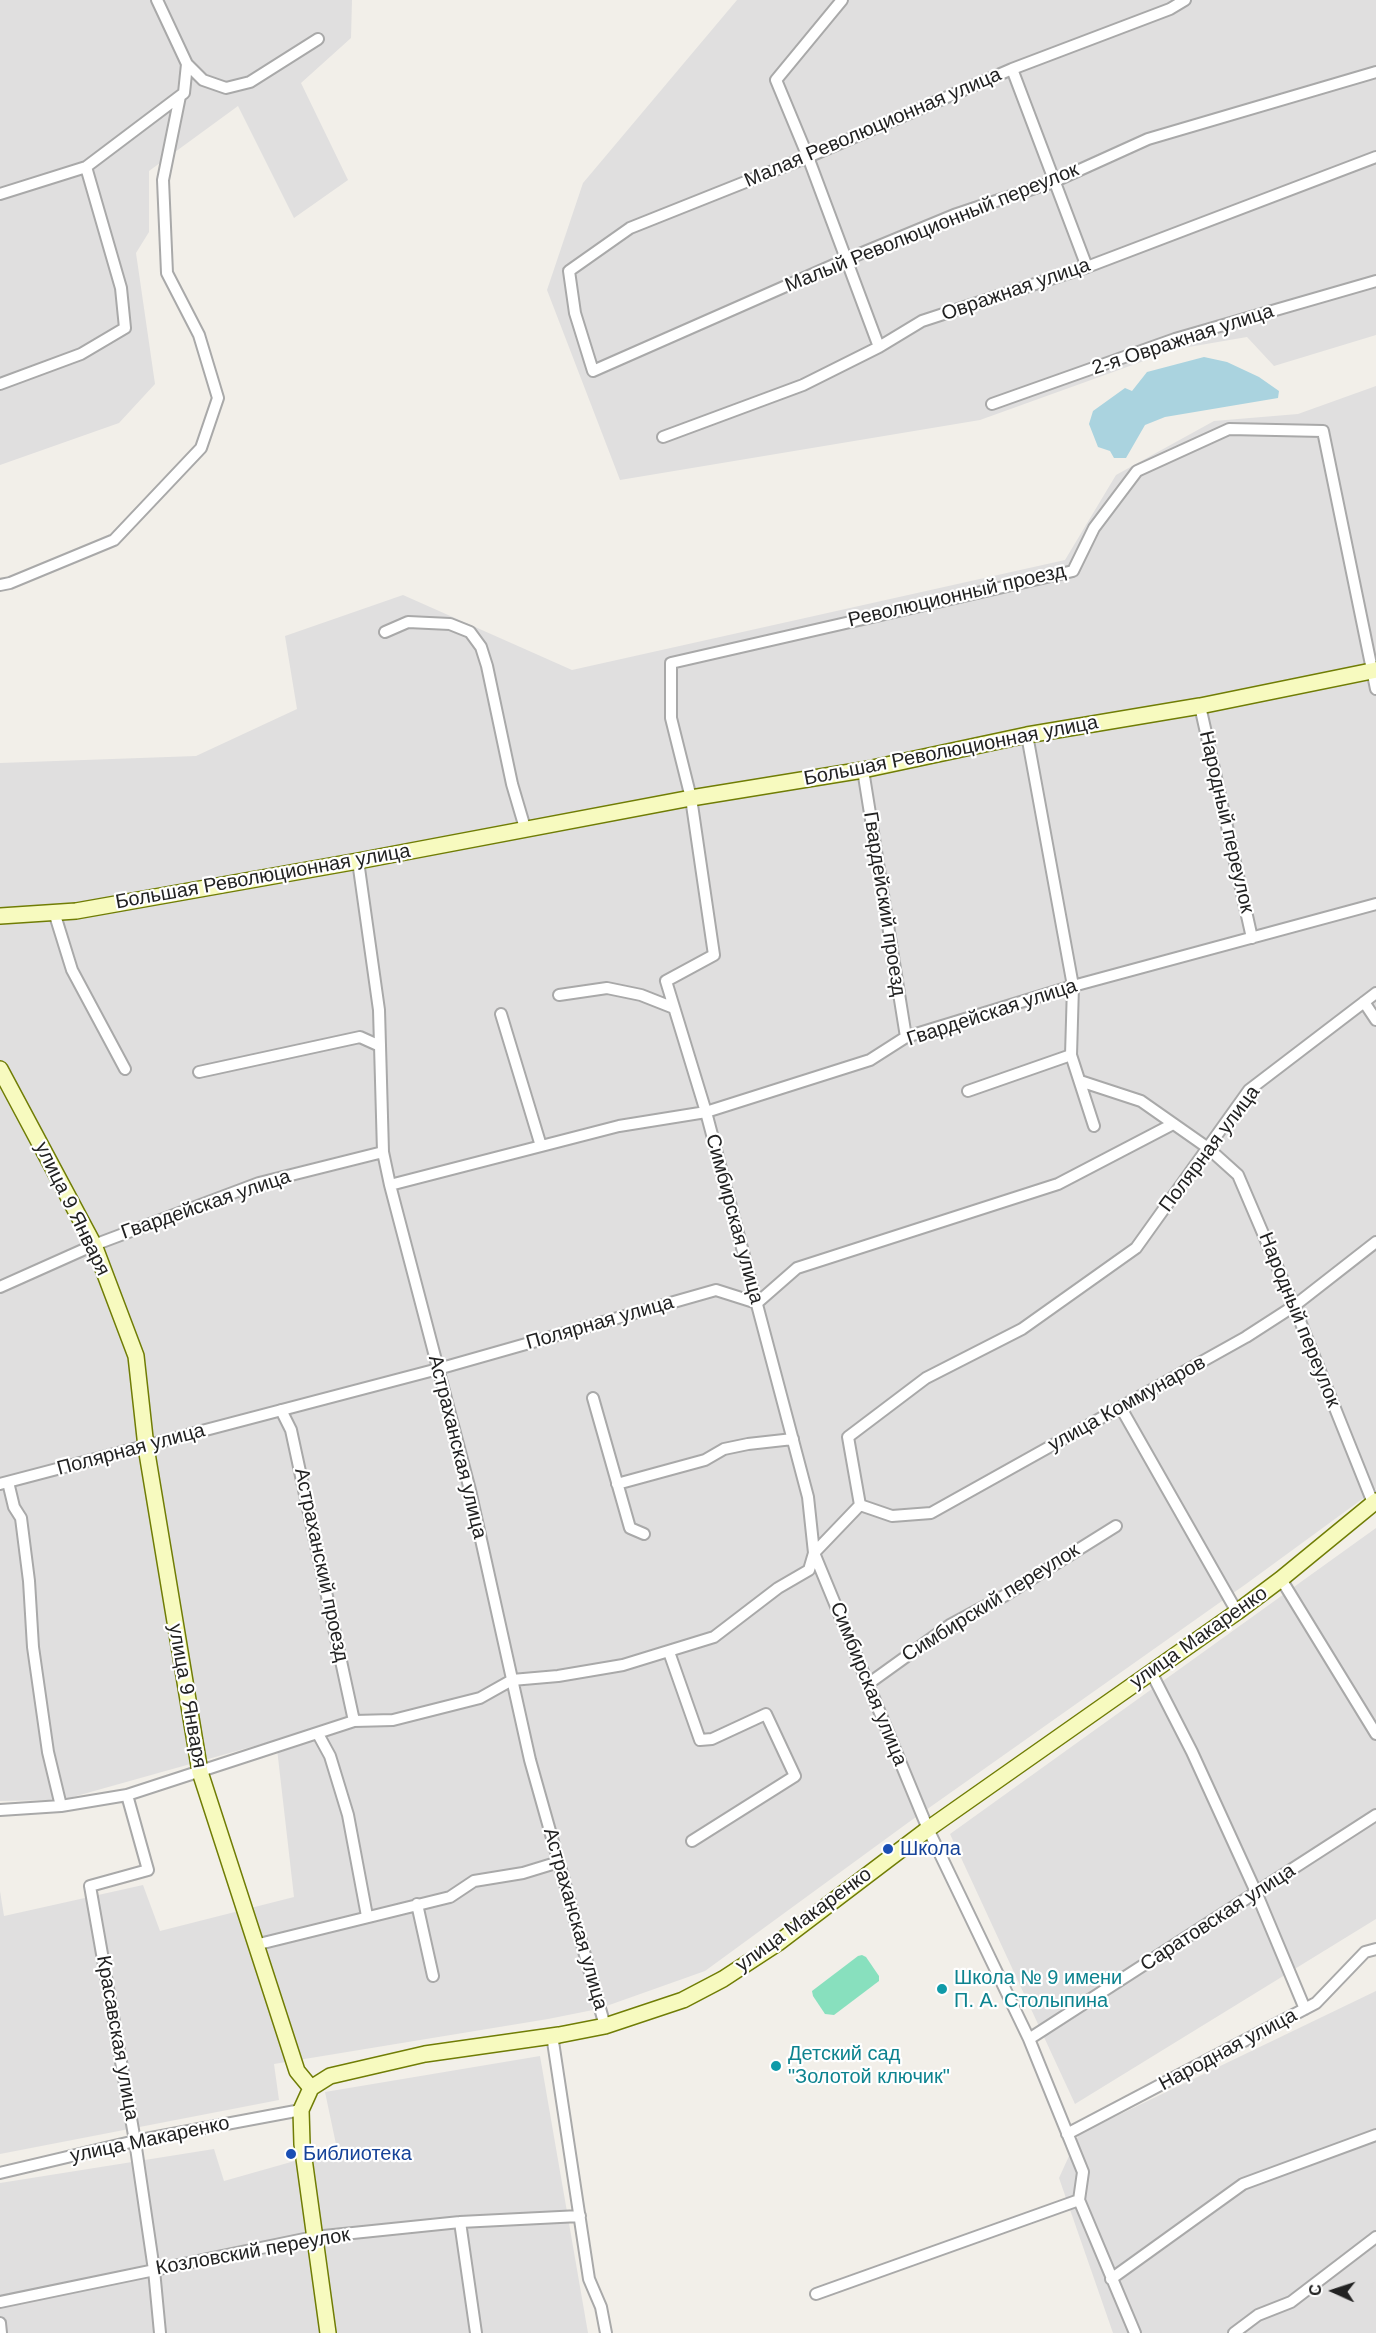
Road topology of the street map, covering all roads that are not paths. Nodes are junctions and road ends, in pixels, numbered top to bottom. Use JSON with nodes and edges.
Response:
{"nodes":[{"id":1,"x":157,"y":0,"type":"edge"},
{"id":2,"x":842,"y":0,"type":"edge"},
{"id":3,"x":1185,"y":0,"type":"edge"},
{"id":4,"x":318,"y":39,"type":"dead end"},
{"id":5,"x":187,"y":64,"type":"junction"},
{"id":6,"x":1012,"y":69,"type":"junction"},
{"id":7,"x":1376,"y":72,"type":"edge"},
{"id":8,"x":180,"y":96,"type":"junction"},
{"id":9,"x":808,"y":157,"type":"junction"},
{"id":10,"x":1376,"y":158,"type":"edge"},
{"id":11,"x":86,"y":166,"type":"junction"},
{"id":12,"x":1053,"y":182,"type":"junction"},
{"id":13,"x":0,"y":194,"type":"edge"},
{"id":14,"x":845,"y":260,"type":"junction"},
{"id":15,"x":1087,"y":267,"type":"junction"},
{"id":16,"x":569,"y":271,"type":"joint"},
{"id":17,"x":1376,"y":281,"type":"edge"},
{"id":18,"x":879,"y":347,"type":"junction"},
{"id":19,"x":0,"y":384,"type":"edge"},
{"id":20,"x":992,"y":404,"type":"dead end"},
{"id":21,"x":663,"y":437,"type":"dead end"},
{"id":22,"x":0,"y":585,"type":"edge"},
{"id":23,"x":385,"y":632,"type":"dead end"},
{"id":24,"x":1374,"y":670,"type":"edge"},
{"id":25,"x":1376,"y":689,"type":"edge"},
{"id":26,"x":1200,"y":706,"type":"junction"},
{"id":27,"x":1027,"y":735,"type":"junction"},
{"id":28,"x":862,"y":770,"type":"junction"},
{"id":29,"x":691,"y":798,"type":"junction"},
{"id":30,"x":525,"y":828,"type":"junction"},
{"id":31,"x":358,"y":861,"type":"junction"},
{"id":32,"x":1376,"y":904,"type":"edge"},
{"id":33,"x":54,"y":912,"type":"junction"},
{"id":34,"x":0,"y":916,"type":"edge"},
{"id":35,"x":1252,"y":938,"type":"junction"},
{"id":36,"x":1073,"y":986,"type":"junction"},
{"id":37,"x":1376,"y":993,"type":"edge"},
{"id":38,"x":559,"y":995,"type":"dead end"},
{"id":39,"x":1364,"y":1002,"type":"junction"},
{"id":40,"x":674,"y":1008,"type":"junction"},
{"id":41,"x":501,"y":1014,"type":"dead end"},
{"id":42,"x":1376,"y":1020,"type":"edge"},
{"id":43,"x":906,"y":1037,"type":"junction"},
{"id":44,"x":380,"y":1046,"type":"junction"},
{"id":45,"x":1071,"y":1055,"type":"junction"},
{"id":46,"x":0,"y":1069,"type":"edge"},
{"id":47,"x":124,"y":1069,"type":"dead end"},
{"id":48,"x":199,"y":1072,"type":"dead end"},
{"id":49,"x":1080,"y":1082,"type":"junction"},
{"id":50,"x":968,"y":1092,"type":"dead end"},
{"id":51,"x":706,"y":1112,"type":"junction"},
{"id":52,"x":1173,"y":1124,"type":"junction"},
{"id":53,"x":1094,"y":1126,"type":"dead end"},
{"id":54,"x":541,"y":1146,"type":"junction"},
{"id":55,"x":1208,"y":1148,"type":"junction"},
{"id":56,"x":383,"y":1152,"type":"junction"},
{"id":57,"x":390,"y":1185,"type":"junction"},
{"id":58,"x":1376,"y":1242,"type":"edge"},
{"id":59,"x":94,"y":1245,"type":"junction"},
{"id":60,"x":0,"y":1287,"type":"edge"},
{"id":61,"x":757,"y":1303,"type":"junction"},
{"id":62,"x":1294,"y":1306,"type":"junction"},
{"id":63,"x":438,"y":1369,"type":"junction"},
{"id":64,"x":593,"y":1398,"type":"dead end"},
{"id":65,"x":1121,"y":1408,"type":"junction"},
{"id":66,"x":281,"y":1410,"type":"junction"},
{"id":67,"x":793,"y":1439,"type":"junction"},
{"id":68,"x":146,"y":1447,"type":"junction"},
{"id":69,"x":4,"y":1483,"type":"edge"},
{"id":70,"x":617,"y":1484,"type":"junction"},
{"id":71,"x":1375,"y":1502,"type":"edge"},
{"id":72,"x":860,"y":1505,"type":"junction"},
{"id":73,"x":1116,"y":1526,"type":"dead end"},
{"id":74,"x":644,"y":1534,"type":"dead end"},
{"id":75,"x":814,"y":1553,"type":"junction"},
{"id":76,"x":1281,"y":1579,"type":"junction"},
{"id":77,"x":1237,"y":1612,"type":"junction"},
{"id":78,"x":669,"y":1652,"type":"junction"},
{"id":79,"x":1151,"y":1672,"type":"junction"},
{"id":80,"x":512,"y":1680,"type":"junction"},
{"id":81,"x":868,"y":1684,"type":"junction"},
{"id":82,"x":354,"y":1721,"type":"junction"},
{"id":83,"x":318,"y":1734,"type":"junction"},
{"id":84,"x":1376,"y":1734,"type":"edge"},
{"id":85,"x":200,"y":1772,"type":"junction"},
{"id":86,"x":128,"y":1795,"type":"junction"},
{"id":87,"x":61,"y":1806,"type":"junction"},
{"id":88,"x":0,"y":1810,"type":"edge"},
{"id":89,"x":1376,"y":1815,"type":"edge"},
{"id":90,"x":928,"y":1829,"type":"junction"},
{"id":91,"x":692,"y":1841,"type":"dead end"},
{"id":92,"x":559,"y":1862,"type":"junction"},
{"id":93,"x":1256,"y":1892,"type":"junction"},
{"id":94,"x":417,"y":1904,"type":"junction"},
{"id":95,"x":367,"y":1916,"type":"junction"},
{"id":96,"x":255,"y":1945,"type":"junction"},
{"id":97,"x":1376,"y":1949,"type":"edge"},
{"id":98,"x":433,"y":1976,"type":"dead end"},
{"id":99,"x":1305,"y":2009,"type":"junction"},
{"id":100,"x":605,"y":2026,"type":"junction"},
{"id":101,"x":552,"y":2036,"type":"junction"},
{"id":102,"x":1029,"y":2040,"type":"junction"},
{"id":103,"x":311,"y":2088,"type":"junction"},
{"id":104,"x":301,"y":2110,"type":"junction"},
{"id":105,"x":1067,"y":2134,"type":"junction"},
{"id":106,"x":1376,"y":2135,"type":"edge"},
{"id":107,"x":135,"y":2141,"type":"junction"},
{"id":108,"x":0,"y":2173,"type":"edge"},
{"id":109,"x":1079,"y":2200,"type":"junction"},
{"id":110,"x":580,"y":2216,"type":"junction"},
{"id":111,"x":460,"y":2222,"type":"junction"},
{"id":112,"x":314,"y":2237,"type":"junction"},
{"id":113,"x":1376,"y":2237,"type":"edge"},
{"id":114,"x":154,"y":2270,"type":"junction"},
{"id":115,"x":1111,"y":2279,"type":"junction"},
{"id":116,"x":816,"y":2294,"type":"dead end"},
{"id":117,"x":0,"y":2302,"type":"edge"},
{"id":118,"x":0,"y":2323,"type":"edge"},
{"id":119,"x":1,"y":2333,"type":"edge"},
{"id":120,"x":160,"y":2333,"type":"edge"},
{"id":121,"x":328,"y":2333,"type":"edge"},
{"id":122,"x":476,"y":2333,"type":"edge"},
{"id":123,"x":606,"y":2333,"type":"edge"},
{"id":124,"x":1134,"y":2333,"type":"edge"},
{"id":125,"x":1234,"y":2333,"type":"edge"}],
"edges":[{"from":1,"to":5,"type":"street"},
{"from":2,"to":9,"type":"street"},
{"from":3,"to":6,"type":"street","name":"Малая Революционная улица"},
{"from":4,"to":5,"type":"street"},
{"from":5,"to":8,"type":"street"},
{"from":6,"to":9,"type":"street","name":"Малая Революционная улица"},
{"from":6,"to":12,"type":"street"},
{"from":7,"to":12,"type":"street","name":"Малый Революционный переулок"},
{"from":8,"to":11,"type":"street"},
{"from":8,"to":22,"type":"street"},
{"from":9,"to":14,"type":"street"},
{"from":9,"to":16,"type":"street","name":"Малая Революционная улица"},
{"from":10,"to":15,"type":"street","name":"Овражная улица"},
{"from":11,"to":13,"type":"street"},
{"from":11,"to":19,"type":"street"},
{"from":12,"to":14,"type":"street","name":"Малый Революционный переулок"},
{"from":12,"to":15,"type":"street"},
{"from":14,"to":16,"type":"street","name":"Малый Революционный переулок"},
{"from":14,"to":18,"type":"street"},
{"from":15,"to":18,"type":"street","name":"Овражная улица"},
{"from":17,"to":20,"type":"street","name":"2-я Овражная улица"},
{"from":18,"to":21,"type":"street","name":"Овражная улица"},
{"from":23,"to":30,"type":"street"},
{"from":24,"to":25,"type":"street"},
{"from":24,"to":26,"type":"street","name":"Большая Революционная улица"},
{"from":24,"to":29,"type":"street","name":"Революционный проезд"},
{"from":26,"to":27,"type":"street","name":"Большая Революционная улица"},
{"from":26,"to":35,"type":"street","name":"Народный переулок"},
{"from":27,"to":28,"type":"street","name":"Большая Революционная улица"},
{"from":27,"to":36,"type":"street"},
{"from":28,"to":29,"type":"street","name":"Большая Революционная улица"},
{"from":28,"to":43,"type":"street","name":"Гвардейский проезд"},
{"from":29,"to":30,"type":"street","name":"Большая Революционная улица"},
{"from":29,"to":40,"type":"street","name":"Симбирская улица"},
{"from":30,"to":31,"type":"street","name":"Большая Революционная улица"},
{"from":31,"to":33,"type":"street","name":"Большая Революционная улица"},
{"from":31,"to":44,"type":"street","name":"Астраханская улица"},
{"from":32,"to":35,"type":"street","name":"Гвардейская улица"},
{"from":33,"to":34,"type":"street","name":"Большая Революционная улица"},
{"from":33,"to":47,"type":"street"},
{"from":35,"to":36,"type":"street","name":"Гвардейская улица"},
{"from":36,"to":43,"type":"street","name":"Гвардейская улица"},
{"from":36,"to":45,"type":"street"},
{"from":37,"to":39,"type":"street","name":"Полярная улица"},
{"from":38,"to":40,"type":"street"},
{"from":39,"to":42,"type":"street"},
{"from":39,"to":55,"type":"street","name":"Полярная улица"},
{"from":40,"to":51,"type":"street","name":"Симбирская улица"},
{"from":41,"to":54,"type":"street"},
{"from":43,"to":51,"type":"street","name":"Гвардейская улица"},
{"from":44,"to":48,"type":"street"},
{"from":44,"to":56,"type":"street","name":"Астраханская улица"},
{"from":45,"to":49,"type":"street"},
{"from":45,"to":50,"type":"street"},
{"from":46,"to":59,"type":"street","name":"улица 9 Января"},
{"from":49,"to":52,"type":"street","name":"Народный переулок"},
{"from":49,"to":53,"type":"street"},
{"from":51,"to":54,"type":"street","name":"Гвардейская улица"},
{"from":51,"to":61,"type":"street","name":"Симбирская улица"},
{"from":52,"to":55,"type":"street","name":"Народный переулок"},
{"from":52,"to":61,"type":"street"},
{"from":54,"to":57,"type":"street","name":"Гвардейская улица"},
{"from":55,"to":62,"type":"street","name":"Народный переулок"},
{"from":55,"to":72,"type":"street","name":"Полярная улица"},
{"from":56,"to":57,"type":"street","name":"Астраханская улица"},
{"from":56,"to":59,"type":"street","name":"Гвардейская улица"},
{"from":57,"to":63,"type":"street","name":"Астраханская улица"},
{"from":58,"to":62,"type":"street","name":"улица Коммунаров"},
{"from":59,"to":60,"type":"street","name":"Гвардейская улица"},
{"from":59,"to":68,"type":"street","name":"улица 9 Января"},
{"from":61,"to":63,"type":"street","name":"Полярная улица"},
{"from":61,"to":67,"type":"street","name":"Симбирская улица"},
{"from":62,"to":65,"type":"street","name":"улица Коммунаров"},
{"from":62,"to":71,"type":"street","name":"Народный переулок"},
{"from":63,"to":66,"type":"street","name":"Полярная улица"},
{"from":63,"to":80,"type":"street","name":"Астраханская улица"},
{"from":64,"to":70,"type":"street"},
{"from":65,"to":72,"type":"street","name":"улица Коммунаров"},
{"from":65,"to":77,"type":"street"},
{"from":66,"to":68,"type":"street","name":"Полярная улица"},
{"from":66,"to":82,"type":"street","name":"Астраханский проезд"},
{"from":67,"to":70,"type":"street"},
{"from":67,"to":75,"type":"street","name":"Симбирская улица"},
{"from":68,"to":69,"type":"street","name":"Полярная улица"},
{"from":68,"to":85,"type":"street","name":"улица 9 Января"},
{"from":69,"to":87,"type":"street"},
{"from":70,"to":74,"type":"street"},
{"from":71,"to":76,"type":"street","name":"улица Макаренко"},
{"from":72,"to":75,"type":"street"},
{"from":73,"to":81,"type":"street","name":"Симбирский переулок"},
{"from":75,"to":78,"type":"street"},
{"from":75,"to":81,"type":"street","name":"Симбирская улица"},
{"from":76,"to":77,"type":"street","name":"улица Макаренко"},
{"from":76,"to":84,"type":"street"},
{"from":77,"to":79,"type":"street","name":"улица Макаренко"},
{"from":78,"to":80,"type":"street"},
{"from":78,"to":91,"type":"street"},
{"from":79,"to":90,"type":"street","name":"улица Макаренко"},
{"from":79,"to":93,"type":"street"},
{"from":80,"to":82,"type":"street"},
{"from":80,"to":92,"type":"street","name":"Астраханская улица"},
{"from":81,"to":90,"type":"street","name":"Симбирская улица"},
{"from":82,"to":83,"type":"street"},
{"from":83,"to":85,"type":"street"},
{"from":83,"to":95,"type":"street"},
{"from":85,"to":86,"type":"street"},
{"from":85,"to":96,"type":"street","name":"улица 9 Января"},
{"from":86,"to":87,"type":"street"},
{"from":86,"to":107,"type":"street","name":"Красавская улица"},
{"from":87,"to":88,"type":"street"},
{"from":89,"to":93,"type":"street","name":"Саратовская улица"},
{"from":90,"to":100,"type":"street","name":"улица Макаренко"},
{"from":90,"to":102,"type":"street","name":"Симбирская улица"},
{"from":92,"to":94,"type":"street"},
{"from":92,"to":100,"type":"street","name":"Астраханская улица"},
{"from":93,"to":99,"type":"street"},
{"from":93,"to":102,"type":"street","name":"Саратовская улица"},
{"from":94,"to":95,"type":"street"},
{"from":94,"to":98,"type":"street"},
{"from":95,"to":96,"type":"street"},
{"from":96,"to":103,"type":"street","name":"улица 9 Января"},
{"from":97,"to":99,"type":"street","name":"Народная улица"},
{"from":99,"to":105,"type":"street","name":"Народная улица"},
{"from":100,"to":101,"type":"street","name":"улица Макаренко"},
{"from":101,"to":103,"type":"street","name":"улица Макаренко"},
{"from":101,"to":110,"type":"street"},
{"from":102,"to":105,"type":"street","name":"Симбирская улица"},
{"from":103,"to":104,"type":"street"},
{"from":104,"to":107,"type":"street","name":"улица Макаренко"},
{"from":104,"to":112,"type":"street"},
{"from":105,"to":109,"type":"street","name":"Симбирская улица"},
{"from":106,"to":115,"type":"street"},
{"from":107,"to":108,"type":"street","name":"улица Макаренко"},
{"from":107,"to":114,"type":"street","name":"Красавская улица"},
{"from":109,"to":115,"type":"street","name":"Симбирская улица"},
{"from":109,"to":116,"type":"street"},
{"from":110,"to":111,"type":"street","name":"Козловский переулок"},
{"from":110,"to":123,"type":"street"},
{"from":111,"to":112,"type":"street","name":"Козловский переулок"},
{"from":111,"to":122,"type":"street"},
{"from":112,"to":114,"type":"street","name":"Козловский переулок"},
{"from":112,"to":121,"type":"street"},
{"from":113,"to":125,"type":"street"},
{"from":114,"to":117,"type":"street","name":"Козловский переулок"},
{"from":114,"to":120,"type":"street","name":"Красавская улица"},
{"from":115,"to":124,"type":"street","name":"Симбирская улица"},
{"from":118,"to":119,"type":"street"}]}
